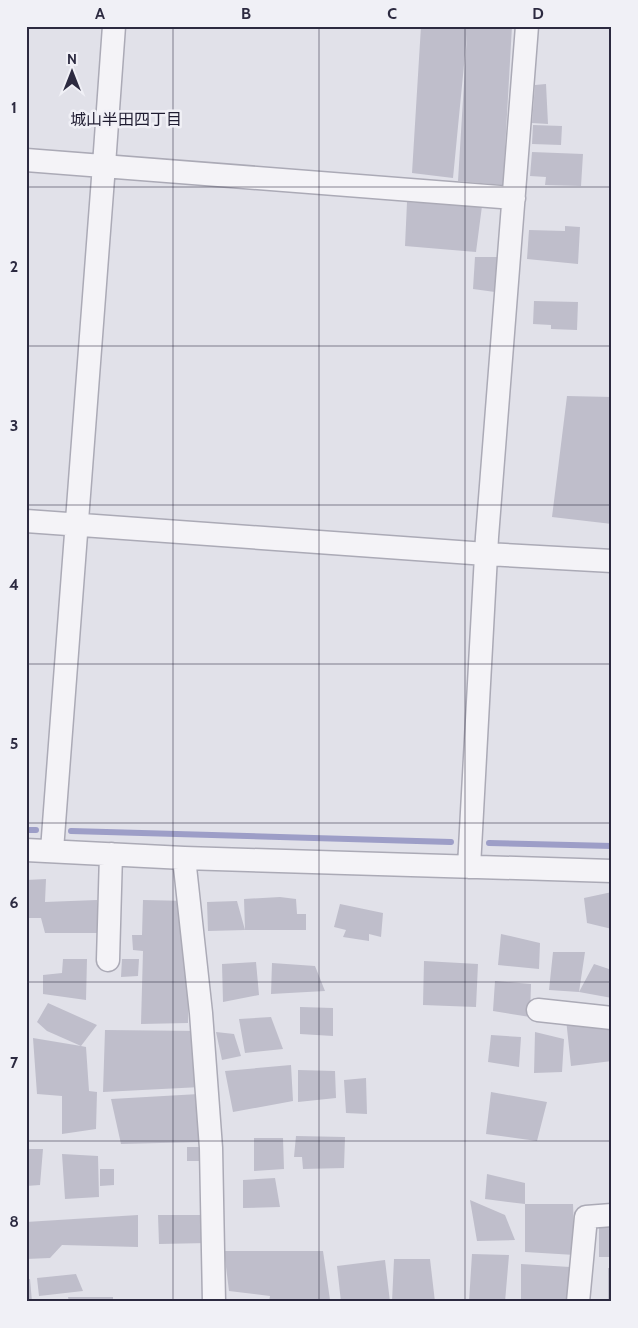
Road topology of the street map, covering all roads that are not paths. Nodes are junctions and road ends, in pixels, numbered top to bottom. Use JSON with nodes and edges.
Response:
{"nodes":[{"id":1,"x":114,"y":26,"type":"edge"},
{"id":2,"x":527,"y":26,"type":"edge"},
{"id":3,"x":26,"y":160,"type":"edge"},
{"id":4,"x":104,"y":165,"type":"junction"},
{"id":5,"x":514,"y":198,"type":"junction"},
{"id":6,"x":26,"y":521,"type":"edge"},
{"id":7,"x":77,"y":525,"type":"junction"},
{"id":8,"x":486,"y":554,"type":"junction"},
{"id":9,"x":612,"y":561,"type":"edge"},
{"id":10,"x":26,"y":850,"type":"edge"},
{"id":11,"x":52,"y":850,"type":"junction"},
{"id":12,"x":111,"y":854,"type":"junction"},
{"id":13,"x":184,"y":858,"type":"junction"},
{"id":14,"x":469,"y":867,"type":"junction"},
{"id":15,"x":612,"y":871,"type":"edge"},
{"id":16,"x":108,"y":960,"type":"dead end"},
{"id":17,"x":538,"y":1010,"type":"dead end"},
{"id":18,"x":612,"y":1018,"type":"edge"},
{"id":19,"x":612,"y":1215,"type":"edge"},
{"id":20,"x":214,"y":1302,"type":"edge"},
{"id":21,"x":578,"y":1302,"type":"edge"}],
"edges":[{"from":1,"to":4,"type":"street"},
{"from":2,"to":5,"type":"street"},
{"from":3,"to":4,"type":"street"},
{"from":4,"to":5,"type":"street"},
{"from":4,"to":7,"type":"street"},
{"from":5,"to":8,"type":"street"},
{"from":6,"to":7,"type":"street"},
{"from":7,"to":8,"type":"street"},
{"from":7,"to":11,"type":"street"},
{"from":8,"to":9,"type":"street"},
{"from":8,"to":14,"type":"street"},
{"from":10,"to":11,"type":"street"},
{"from":11,"to":12,"type":"street"},
{"from":12,"to":13,"type":"street"},
{"from":12,"to":16,"type":"street"},
{"from":13,"to":14,"type":"street"},
{"from":13,"to":20,"type":"street"},
{"from":14,"to":15,"type":"street"},
{"from":17,"to":18,"type":"street"},
{"from":19,"to":21,"type":"street"}]}
